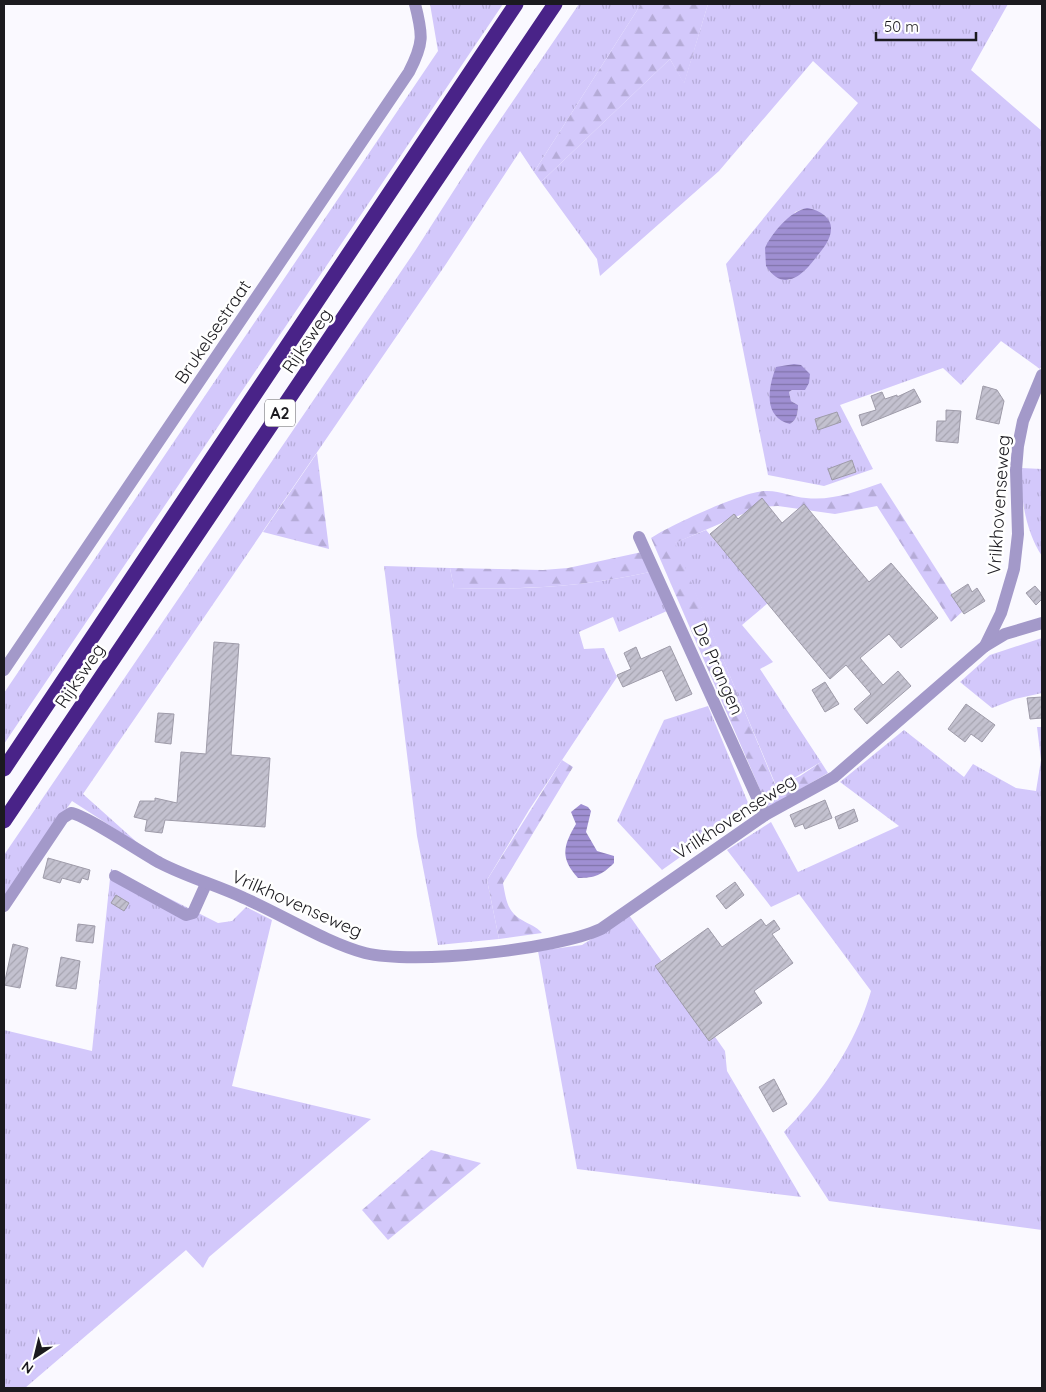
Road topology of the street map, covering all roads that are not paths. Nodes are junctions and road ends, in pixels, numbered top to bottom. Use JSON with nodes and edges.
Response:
{"nodes":[{"id":1,"x":415,"y":4,"type":"edge"},
{"id":2,"x":516,"y":4,"type":"edge"},
{"id":3,"x":555,"y":4,"type":"edge"},
{"id":4,"x":1042,"y":375,"type":"edge"},
{"id":5,"x":639,"y":537,"type":"dead end"},
{"id":6,"x":1042,"y":623,"type":"edge"},
{"id":7,"x":985,"y":646,"type":"junction"},
{"id":8,"x":4,"y":670,"type":"edge"},
{"id":9,"x":4,"y":769,"type":"edge"},
{"id":10,"x":765,"y":815,"type":"junction"},
{"id":11,"x":4,"y":821,"type":"edge"},
{"id":12,"x":115,"y":876,"type":"dead end"},
{"id":13,"x":206,"y":884,"type":"junction"},
{"id":14,"x":4,"y":906,"type":"edge"}],
"edges":[{"from":1,"to":8,"type":"street","name":"Brukelsestraat"},
{"from":2,"to":9,"type":"highway","name":"Rijksweg","number":"A2"},
{"from":3,"to":11,"type":"highway","name":"Rijksweg","number":"A2"},
{"from":4,"to":7,"type":"street","name":"Vrilkhovenseweg"},
{"from":5,"to":10,"type":"street","name":"De Prangen"},
{"from":6,"to":7,"type":"street"},
{"from":7,"to":10,"type":"street","name":"Vrilkhovenseweg"},
{"from":10,"to":13,"type":"street","name":"Vrilkhovenseweg"},
{"from":12,"to":13,"type":"street","name":"Vrilkhovenseweg"},
{"from":13,"to":14,"type":"street","name":"Vrilkhovenseweg"}]}
